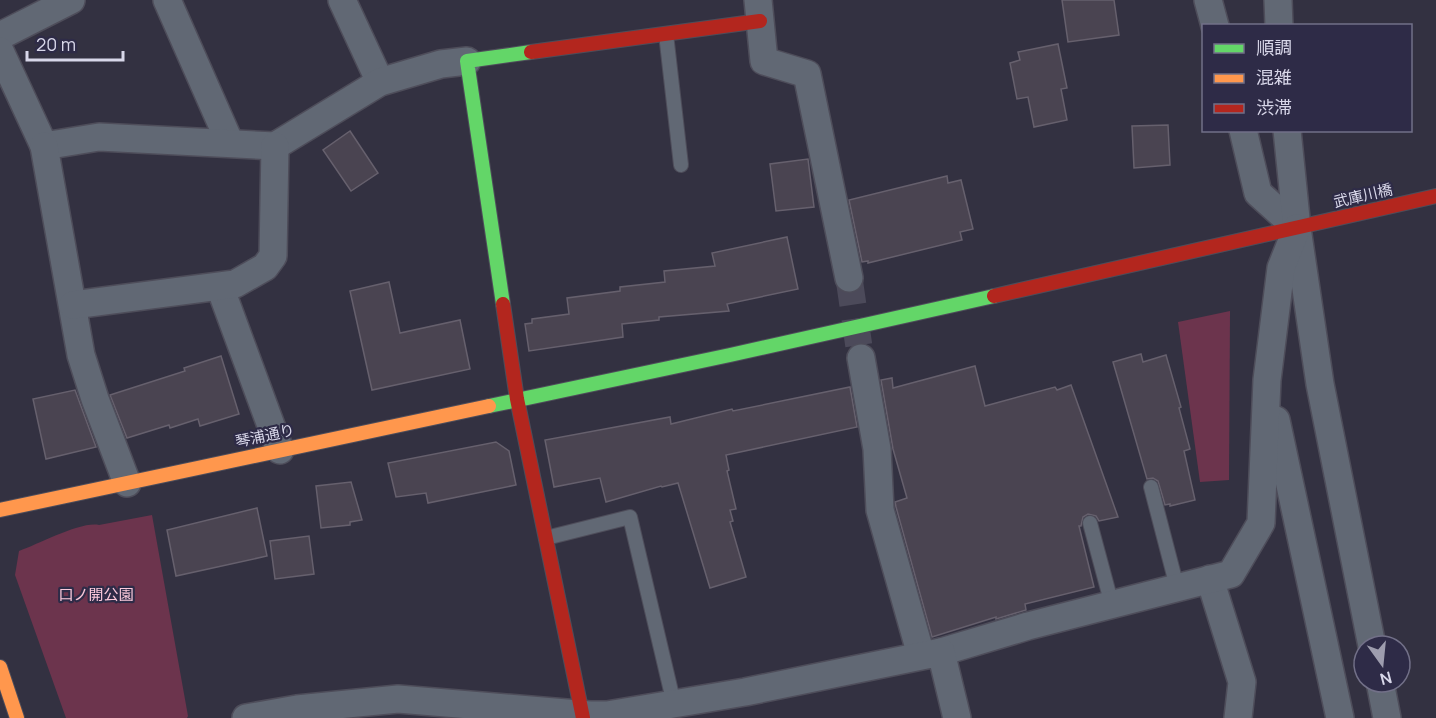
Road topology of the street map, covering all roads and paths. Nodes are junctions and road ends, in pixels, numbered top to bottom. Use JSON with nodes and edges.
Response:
{"nodes":[{"id":1,"x":71,"y":0,"type":"edge"},
{"id":2,"x":167,"y":0,"type":"edge"},
{"id":3,"x":342,"y":0,"type":"edge"},
{"id":4,"x":1208,"y":0,"type":"edge"},
{"id":5,"x":1278,"y":0,"type":"edge"},
{"id":6,"x":759,"y":10,"type":"edge"},
{"id":7,"x":1214,"y":24,"type":"edge"},
{"id":8,"x":1279,"y":24,"type":"edge"},
{"id":9,"x":666,"y":34,"type":"junction"},
{"id":10,"x":0,"y":36,"type":"edge"},
{"id":11,"x":0,"y":51,"type":"edge"},
{"id":12,"x":467,"y":61,"type":"junction"},
{"id":13,"x":380,"y":82,"type":"junction"},
{"id":14,"x":1243,"y":132,"type":"edge"},
{"id":15,"x":1287,"y":132,"type":"edge"},
{"id":16,"x":230,"y":143,"type":"junction"},
{"id":17,"x":44,"y":146,"type":"junction"},
{"id":18,"x":275,"y":146,"type":"junction"},
{"id":19,"x":681,"y":165,"type":"dead end"},
{"id":20,"x":1436,"y":196,"type":"edge"},
{"id":21,"x":1298,"y":228,"type":"junction"},
{"id":22,"x":849,"y":278,"type":"tunnel mouth"},
{"id":23,"x":220,"y":287,"type":"junction"},
{"id":24,"x":72,"y":305,"type":"junction"},
{"id":25,"x":861,"y":358,"type":"tunnel mouth"},
{"id":26,"x":1267,"y":380,"type":"junction"},
{"id":27,"x":537,"y":395,"type":"joint"},
{"id":28,"x":517,"y":399,"type":"junction"},
{"id":29,"x":280,"y":450,"type":"junction"},
{"id":30,"x":127,"y":483,"type":"junction"},
{"id":31,"x":1150,"y":487,"type":"dead end"},
{"id":32,"x":0,"y":510,"type":"edge"},
{"id":33,"x":1090,"y":523,"type":"dead end"},
{"id":34,"x":546,"y":538,"type":"junction"},
{"id":35,"x":1210,"y":579,"type":"junction"},
{"id":36,"x":1177,"y":587,"type":"junction"},
{"id":37,"x":1112,"y":605,"type":"junction"},
{"id":38,"x":1370,"y":634,"type":"edge"},
{"id":39,"x":931,"y":653,"type":"junction"},
{"id":40,"x":0,"y":668,"type":"edge"},
{"id":41,"x":1382,"y":694,"type":"edge"},
{"id":42,"x":674,"y":704,"type":"junction"},
{"id":43,"x":712,"y":708,"type":"edge"},
{"id":44,"x":442,"y":710,"type":"edge"},
{"id":45,"x":583,"y":716,"type":"edge"},
{"id":46,"x":17,"y":718,"type":"edge"},
{"id":47,"x":246,"y":718,"type":"edge"},
{"id":48,"x":957,"y":718,"type":"edge"},
{"id":49,"x":1238,"y":718,"type":"edge"},
{"id":50,"x":1340,"y":718,"type":"edge"},
{"id":51,"x":1387,"y":718,"type":"edge"}],
"edges":[{"from":1,"to":10,"type":"street"},
{"from":2,"to":16,"type":"street"},
{"from":3,"to":13,"type":"street"},
{"from":4,"to":7,"type":"street"},
{"from":5,"to":8,"type":"street"},
{"from":6,"to":9,"type":"street"},
{"from":6,"to":22,"type":"street"},
{"from":9,"to":12,"type":"street"},
{"from":9,"to":19,"type":"lane"},
{"from":11,"to":17,"type":"street"},
{"from":12,"to":13,"type":"street"},
{"from":12,"to":28,"type":"street"},
{"from":13,"to":18,"type":"street"},
{"from":14,"to":21,"type":"street"},
{"from":15,"to":21,"type":"street"},
{"from":16,"to":17,"type":"street"},
{"from":16,"to":18,"type":"street"},
{"from":17,"to":24,"type":"street"},
{"from":18,"to":23,"type":"street"},
{"from":20,"to":21,"type":"street","name":"武庫川橋"},
{"from":21,"to":26,"type":"street"},
{"from":21,"to":27,"type":"street","name":"武庫川橋"},
{"from":21,"to":38,"type":"street"},
{"from":23,"to":24,"type":"street"},
{"from":23,"to":29,"type":"street"},
{"from":24,"to":30,"type":"street"},
{"from":25,"to":39,"type":"street"},
{"from":26,"to":35,"type":"street"},
{"from":26,"to":50,"type":"street"},
{"from":27,"to":28,"type":"street","name":"琴浦通り"},
{"from":28,"to":29,"type":"street","name":"琴浦通り"},
{"from":28,"to":34,"type":"street"},
{"from":29,"to":30,"type":"street","name":"琴浦通り"},
{"from":30,"to":32,"type":"street","name":"琴浦通り"},
{"from":31,"to":36,"type":"lane"},
{"from":33,"to":37,"type":"lane"},
{"from":34,"to":42,"type":"lane"},
{"from":34,"to":45,"type":"street"},
{"from":35,"to":36,"type":"street"},
{"from":35,"to":49,"type":"street"},
{"from":36,"to":37,"type":"street"},
{"from":37,"to":39,"type":"street"},
{"from":39,"to":43,"type":"street"},
{"from":39,"to":48,"type":"street"},
{"from":40,"to":46,"type":"street"},
{"from":41,"to":51,"type":"street"},
{"from":42,"to":43,"type":"street"},
{"from":42,"to":45,"type":"street"},
{"from":44,"to":45,"type":"street"},
{"from":44,"to":47,"type":"street"}]}
